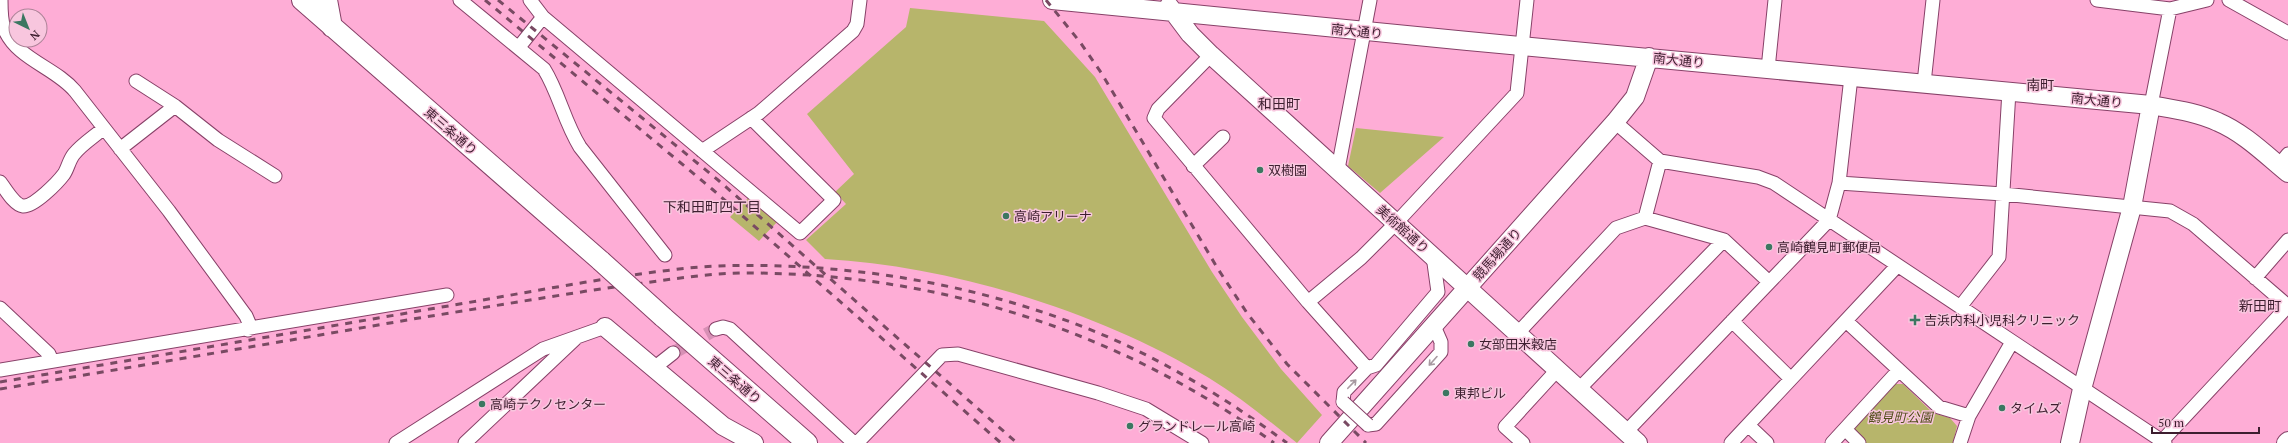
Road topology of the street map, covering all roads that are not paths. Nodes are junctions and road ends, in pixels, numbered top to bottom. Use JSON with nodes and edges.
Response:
{"nodes":[{"id":1,"x":1,"y":0,"type":"edge"},
{"id":2,"x":302,"y":0,"type":"edge"},
{"id":3,"x":327,"y":0,"type":"edge"},
{"id":4,"x":460,"y":0,"type":"edge"},
{"id":5,"x":530,"y":0,"type":"edge"},
{"id":6,"x":860,"y":0,"type":"edge"},
{"id":7,"x":1052,"y":0,"type":"edge"},
{"id":8,"x":1370,"y":0,"type":"edge"},
{"id":9,"x":1527,"y":0,"type":"edge"},
{"id":10,"x":1775,"y":0,"type":"edge"},
{"id":11,"x":1933,"y":0,"type":"edge"},
{"id":12,"x":2097,"y":0,"type":"edge"},
{"id":13,"x":2207,"y":0,"type":"edge"},
{"id":14,"x":2228,"y":0,"type":"edge"},
{"id":15,"x":2127,"y":1,"type":"edge"},
{"id":16,"x":1169,"y":6,"type":"edge"},
{"id":17,"x":2170,"y":9,"type":"junction"},
{"id":18,"x":543,"y":17,"type":"junction"},
{"id":19,"x":2,"y":27,"type":"edge"},
{"id":20,"x":332,"y":27,"type":"junction"},
{"id":21,"x":1366,"y":32,"type":"junction"},
{"id":22,"x":2288,"y":33,"type":"edge"},
{"id":23,"x":1522,"y":46,"type":"junction"},
{"id":24,"x":519,"y":47,"type":"junction"},
{"id":25,"x":1211,"y":55,"type":"junction"},
{"id":26,"x":1649,"y":57,"type":"junction"},
{"id":27,"x":1768,"y":69,"type":"junction"},
{"id":28,"x":1851,"y":77,"type":"junction"},
{"id":29,"x":136,"y":81,"type":"dead end"},
{"id":30,"x":1924,"y":84,"type":"junction"},
{"id":31,"x":2009,"y":91,"type":"junction"},
{"id":32,"x":2151,"y":105,"type":"junction"},
{"id":33,"x":175,"y":106,"type":"junction"},
{"id":34,"x":751,"y":118,"type":"junction"},
{"id":35,"x":1615,"y":122,"type":"junction"},
{"id":36,"x":104,"y":128,"type":"junction"},
{"id":37,"x":1223,"y":137,"type":"dead end"},
{"id":38,"x":120,"y":149,"type":"junction"},
{"id":39,"x":702,"y":151,"type":"junction"},
{"id":40,"x":1660,"y":162,"type":"junction"},
{"id":41,"x":2285,"y":164,"type":"edge"},
{"id":42,"x":1193,"y":166,"type":"junction"},
{"id":43,"x":1338,"y":169,"type":"junction"},
{"id":44,"x":275,"y":176,"type":"dead end"},
{"id":45,"x":0,"y":182,"type":"edge"},
{"id":46,"x":1839,"y":183,"type":"junction"},
{"id":47,"x":2003,"y":194,"type":"junction"},
{"id":48,"x":2132,"y":207,"type":"junction"},
{"id":49,"x":1645,"y":218,"type":"junction"},
{"id":50,"x":1829,"y":220,"type":"junction"},
{"id":51,"x":1396,"y":223,"type":"junction"},
{"id":52,"x":1724,"y":240,"type":"junction"},
{"id":53,"x":2288,"y":240,"type":"edge"},
{"id":54,"x":665,"y":255,"type":"dead end"},
{"id":55,"x":1433,"y":256,"type":"junction"},
{"id":56,"x":1897,"y":266,"type":"junction"},
{"id":57,"x":2255,"y":278,"type":"junction"},
{"id":58,"x":1768,"y":281,"type":"junction"},
{"id":59,"x":1468,"y":286,"type":"junction"},
{"id":60,"x":447,"y":295,"type":"dead end"},
{"id":61,"x":1308,"y":302,"type":"junction"},
{"id":62,"x":2288,"y":306,"type":"edge"},
{"id":63,"x":1960,"y":307,"type":"junction"},
{"id":64,"x":0,"y":308,"type":"edge"},
{"id":65,"x":1732,"y":321,"type":"junction"},
{"id":66,"x":1846,"y":321,"type":"junction"},
{"id":67,"x":1434,"y":326,"type":"junction"},
{"id":68,"x":605,"y":327,"type":"joint"},
{"id":69,"x":716,"y":329,"type":"tunnel mouth"},
{"id":70,"x":248,"y":330,"type":"junction"},
{"id":71,"x":1518,"y":333,"type":"junction"},
{"id":72,"x":581,"y":334,"type":"junction"},
{"id":73,"x":2012,"y":342,"type":"junction"},
{"id":74,"x":673,"y":353,"type":"tunnel mouth"},
{"id":75,"x":52,"y":361,"type":"junction"},
{"id":76,"x":654,"y":368,"type":"junction"},
{"id":77,"x":1367,"y":368,"type":"junction"},
{"id":78,"x":1558,"y":369,"type":"junction"},
{"id":79,"x":0,"y":370,"type":"edge"},
{"id":80,"x":1899,"y":370,"type":"junction"},
{"id":81,"x":1791,"y":379,"type":"junction"},
{"id":82,"x":1579,"y":389,"type":"junction"},
{"id":83,"x":2082,"y":389,"type":"junction"},
{"id":84,"x":1969,"y":416,"type":"junction"},
{"id":85,"x":1748,"y":425,"type":"junction"},
{"id":86,"x":1845,"y":430,"type":"junction"},
{"id":87,"x":1628,"y":438,"type":"edge"},
{"id":88,"x":2288,"y":440,"type":"edge"},
{"id":89,"x":2163,"y":442,"type":"edge"},
{"id":90,"x":396,"y":443,"type":"edge"},
{"id":91,"x":465,"y":443,"type":"edge"},
{"id":92,"x":754,"y":443,"type":"edge"},
{"id":93,"x":807,"y":443,"type":"edge"},
{"id":94,"x":856,"y":443,"type":"edge"},
{"id":95,"x":1202,"y":443,"type":"edge"},
{"id":96,"x":1329,"y":443,"type":"edge"},
{"id":97,"x":1523,"y":443,"type":"edge"},
{"id":98,"x":1731,"y":443,"type":"edge"},
{"id":99,"x":1767,"y":443,"type":"edge"},
{"id":100,"x":1832,"y":443,"type":"edge"},
{"id":101,"x":1859,"y":443,"type":"edge"},
{"id":102,"x":1960,"y":443,"type":"edge"},
{"id":103,"x":2070,"y":443,"type":"edge"},
{"id":104,"x":2286,"y":443,"type":"edge"}],
"edges":[{"from":1,"to":19,"type":"street"},
{"from":2,"to":20,"type":"main road","name":"東三条通り"},
{"from":3,"to":20,"type":"main road"},
{"from":4,"to":24,"type":"street"},
{"from":5,"to":18,"type":"street"},
{"from":6,"to":34,"type":"street"},
{"from":7,"to":16,"type":"street","name":"南大通り"},
{"from":8,"to":21,"type":"street"},
{"from":9,"to":23,"type":"street"},
{"from":10,"to":27,"type":"street"},
{"from":11,"to":30,"type":"street"},
{"from":12,"to":15,"type":"street"},
{"from":13,"to":17,"type":"street"},
{"from":14,"to":22,"type":"street"},
{"from":15,"to":17,"type":"street"},
{"from":16,"to":21,"type":"street","name":"南大通り"},
{"from":16,"to":25,"type":"street","name":"美術館通り"},
{"from":17,"to":32,"type":"street"},
{"from":18,"to":24,"type":"street"},
{"from":18,"to":39,"type":"street"},
{"from":19,"to":36,"type":"street"},
{"from":20,"to":93,"type":"main road","name":"東三条通り","bridge":true},
{"from":21,"to":23,"type":"street","name":"南大通り"},
{"from":21,"to":43,"type":"street"},
{"from":23,"to":26,"type":"street","name":"南大通り"},
{"from":23,"to":51,"type":"street"},
{"from":24,"to":54,"type":"street"},
{"from":25,"to":42,"type":"street"},
{"from":25,"to":43,"type":"street","name":"美術館通り"},
{"from":26,"to":27,"type":"street","name":"南大通り"},
{"from":26,"to":35,"type":"street","name":"競馬場通り"},
{"from":27,"to":28,"type":"street","name":"南大通り"},
{"from":28,"to":30,"type":"street","name":"南大通り"},
{"from":28,"to":46,"type":"street"},
{"from":29,"to":33,"type":"street"},
{"from":30,"to":31,"type":"street","name":"南大通り"},
{"from":31,"to":32,"type":"street","name":"南大通り"},
{"from":31,"to":47,"type":"street"},
{"from":32,"to":41,"type":"street","name":"南大通り"},
{"from":32,"to":48,"type":"street"},
{"from":33,"to":38,"type":"street"},
{"from":33,"to":44,"type":"street"},
{"from":34,"to":39,"type":"street"},
{"from":34,"to":39,"type":"street"},
{"from":35,"to":40,"type":"street"},
{"from":35,"to":59,"type":"street","name":"競馬場通り"},
{"from":36,"to":38,"type":"street"},
{"from":36,"to":45,"type":"street"},
{"from":37,"to":42,"type":"street"},
{"from":38,"to":70,"type":"street"},
{"from":40,"to":49,"type":"street"},
{"from":40,"to":50,"type":"street"},
{"from":42,"to":61,"type":"street"},
{"from":43,"to":51,"type":"street","name":"美術館通り"},
{"from":46,"to":47,"type":"street"},
{"from":46,"to":50,"type":"street"},
{"from":47,"to":48,"type":"street"},
{"from":47,"to":63,"type":"street"},
{"from":48,"to":57,"type":"street"},
{"from":48,"to":83,"type":"street"},
{"from":49,"to":52,"type":"street"},
{"from":49,"to":71,"type":"street"},
{"from":50,"to":56,"type":"street"},
{"from":50,"to":58,"type":"street"},
{"from":51,"to":55,"type":"street","name":"美術館通り"},
{"from":51,"to":61,"type":"street"},
{"from":52,"to":58,"type":"street"},
{"from":52,"to":82,"type":"street"},
{"from":53,"to":57,"type":"street"},
{"from":55,"to":59,"type":"street","name":"美術館通り"},
{"from":55,"to":77,"type":"street"},
{"from":56,"to":63,"type":"street"},
{"from":56,"to":66,"type":"street"},
{"from":57,"to":62,"type":"street"},
{"from":58,"to":65,"type":"street"},
{"from":59,"to":67,"type":"street","name":"競馬場通り"},
{"from":59,"to":71,"type":"street","name":"美術館通り"},
{"from":60,"to":70,"type":"street"},
{"from":61,"to":77,"type":"street"},
{"from":62,"to":89,"type":"street"},
{"from":63,"to":73,"type":"street"},
{"from":64,"to":75,"type":"street"},
{"from":65,"to":81,"type":"street"},
{"from":65,"to":87,"type":"street"},
{"from":66,"to":80,"type":"street"},
{"from":66,"to":81,"type":"street"},
{"from":67,"to":77,"type":"street","one_way":true,"bridge":true},
{"from":67,"to":96,"type":"street","name":"競馬場通り"},
{"from":68,"to":72,"type":"street"},
{"from":68,"to":76,"type":"street"},
{"from":69,"to":94,"type":"street"},
{"from":70,"to":75,"type":"street"},
{"from":71,"to":78,"type":"street","name":"美術館通り"},
{"from":72,"to":90,"type":"street"},
{"from":72,"to":91,"type":"street"},
{"from":73,"to":83,"type":"street"},
{"from":73,"to":84,"type":"street"},
{"from":74,"to":76,"type":"street"},
{"from":75,"to":79,"type":"street"},
{"from":76,"to":92,"type":"street"},
{"from":78,"to":82,"type":"street","name":"美術館通り"},
{"from":78,"to":97,"type":"street"},
{"from":80,"to":84,"type":"street"},
{"from":80,"to":86,"type":"street"},
{"from":81,"to":85,"type":"street"},
{"from":82,"to":87,"type":"street","name":"美術館通り"},
{"from":83,"to":89,"type":"street"},
{"from":83,"to":103,"type":"street"},
{"from":84,"to":102,"type":"street"},
{"from":85,"to":98,"type":"street"},
{"from":85,"to":99,"type":"street"},
{"from":86,"to":100,"type":"street"},
{"from":86,"to":101,"type":"street"},
{"from":88,"to":104,"type":"street"},
{"from":94,"to":95,"type":"street"}]}
